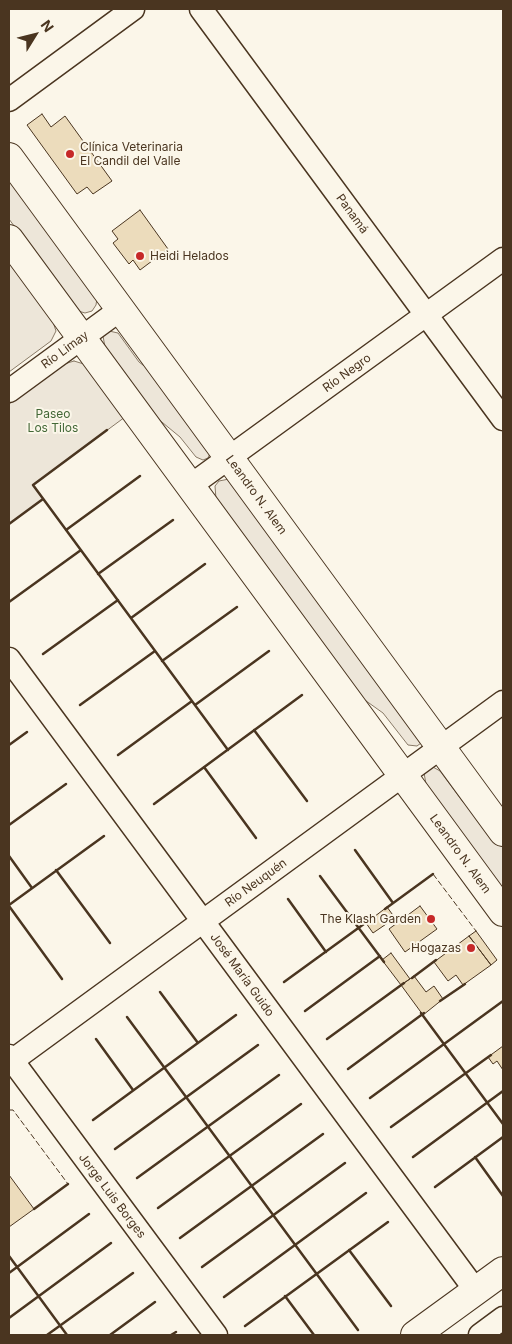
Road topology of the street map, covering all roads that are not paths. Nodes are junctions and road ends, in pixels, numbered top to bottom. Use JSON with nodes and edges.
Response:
{"nodes":[{"id":1,"x":133,"y":9,"type":"edge"},
{"id":2,"x":202,"y":9,"type":"edge"},
{"id":3,"x":9,"y":100,"type":"edge"},
{"id":4,"x":9,"y":157,"type":"edge"},
{"id":5,"x":9,"y":239,"type":"edge"},
{"id":6,"x":503,"y":259,"type":"edge"},
{"id":7,"x":121,"y":310,"type":"junction"},
{"id":8,"x":426,"y":315,"type":"junction"},
{"id":9,"x":81,"y":338,"type":"junction"},
{"id":10,"x":9,"y":391,"type":"edge"},
{"id":11,"x":503,"y":419,"type":"edge"},
{"id":12,"x":229,"y":458,"type":"junction"},
{"id":13,"x":190,"y":486,"type":"junction"},
{"id":14,"x":9,"y":659,"type":"edge"},
{"id":15,"x":503,"y":702,"type":"edge"},
{"id":16,"x":441,"y":748,"type":"junction"},
{"id":17,"x":403,"y":776,"type":"junction"},
{"id":18,"x":503,"y":832,"type":"edge"},
{"id":19,"x":503,"y":912,"type":"edge"},
{"id":20,"x":203,"y":922,"type":"junction"},
{"id":21,"x":10,"y":1060,"type":"edge"},
{"id":22,"x":503,"y":1271,"type":"edge"},
{"id":23,"x":476,"y":1291,"type":"junction"},
{"id":24,"x":503,"y":1318,"type":"edge"},
{"id":25,"x":216,"y":1335,"type":"edge"},
{"id":26,"x":415,"y":1335,"type":"edge"},
{"id":27,"x":480,"y":1335,"type":"edge"}],
"edges":[{"from":1,"to":3,"type":"street"},
{"from":2,"to":8,"type":"street","name":"Panamá"},
{"from":4,"to":7,"type":"main road","name":"Leandro N. Alem"},
{"from":5,"to":9,"type":"main road","name":"Leandro N. Alem"},
{"from":6,"to":8,"type":"street","name":"Río Negro"},
{"from":7,"to":9,"type":"street","name":"Río Limay"},
{"from":7,"to":12,"type":"main road","name":"Leandro N. Alem"},
{"from":8,"to":11,"type":"street","name":"Panamá"},
{"from":8,"to":12,"type":"street","name":"Río Negro"},
{"from":9,"to":10,"type":"street","name":"Río Limay"},
{"from":9,"to":13,"type":"main road","name":"Leandro N. Alem"},
{"from":12,"to":13,"type":"street","name":"Río Negro"},
{"from":12,"to":16,"type":"main road","name":"Leandro N. Alem"},
{"from":13,"to":17,"type":"main road","name":"Leandro N. Alem"},
{"from":14,"to":20,"type":"street","name":"José María Guido"},
{"from":15,"to":16,"type":"street","name":"Río Neuquén"},
{"from":16,"to":17,"type":"street","name":"Río Neuquén"},
{"from":16,"to":18,"type":"main road","name":"Leandro N. Alem"},
{"from":17,"to":19,"type":"main road","name":"Leandro N. Alem"},
{"from":17,"to":20,"type":"street","name":"Río Neuquén"},
{"from":20,"to":21,"type":"street","name":"Río Neuquén"},
{"from":20,"to":23,"type":"street","name":"José María Guido"},
{"from":21,"to":25,"type":"street","name":"Jorge Luis Borges"},
{"from":22,"to":23,"type":"main road"},
{"from":23,"to":26,"type":"main road"},
{"from":24,"to":27,"type":"street"}]}
